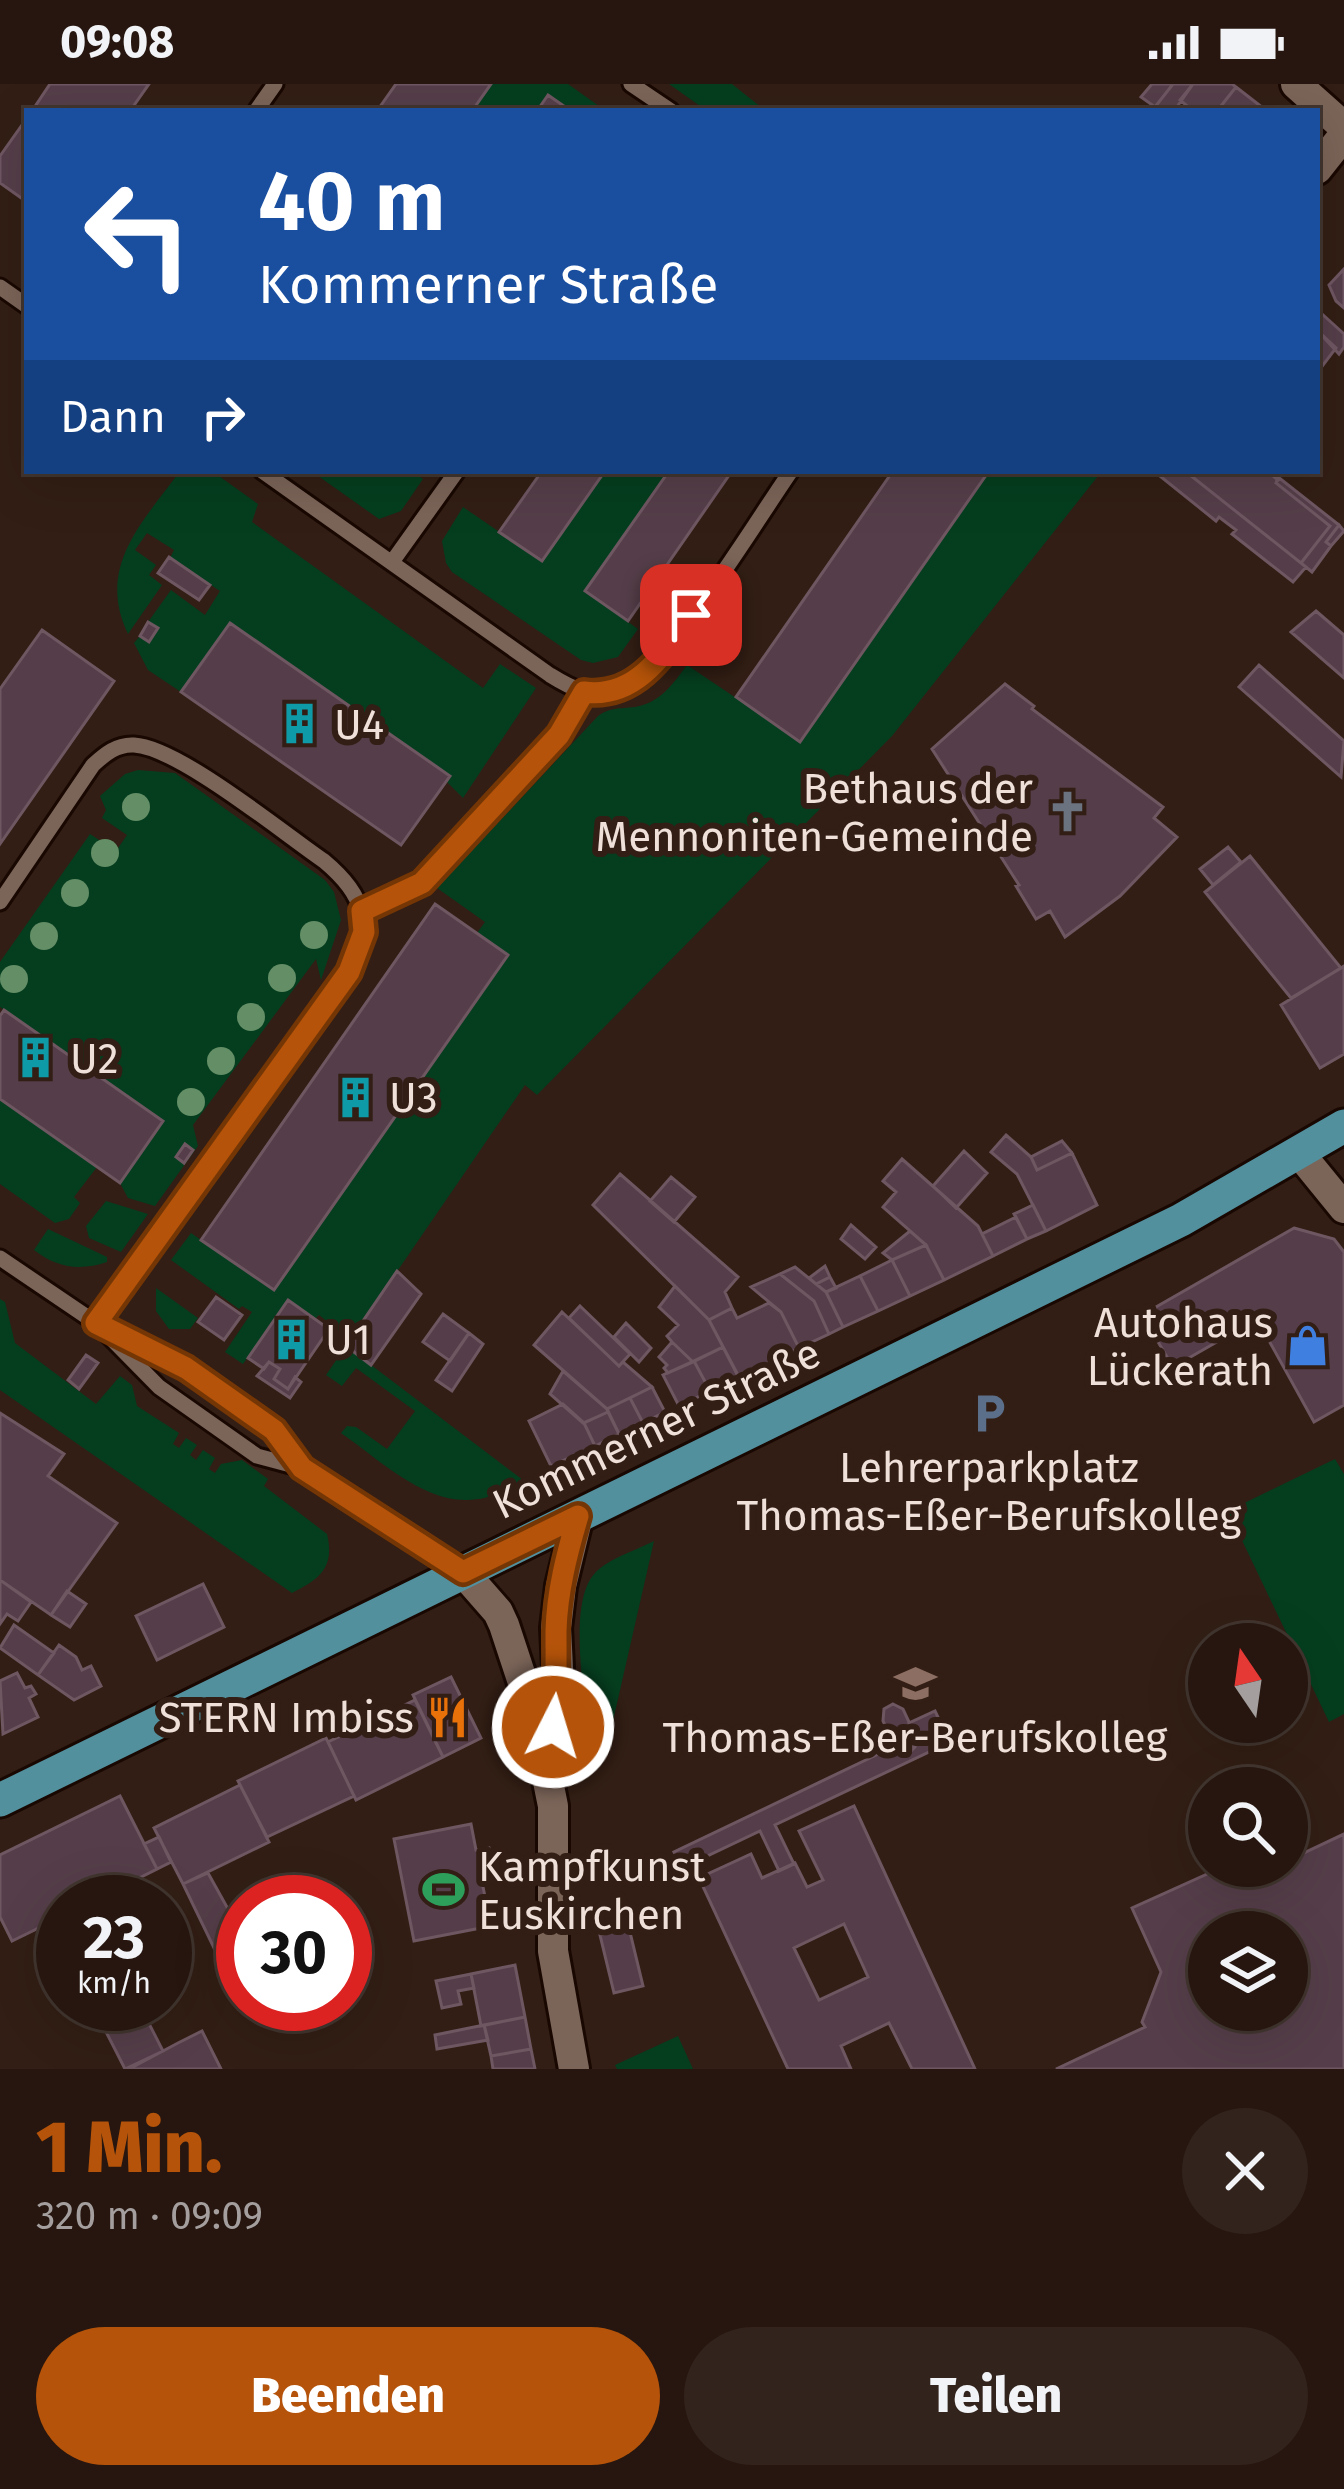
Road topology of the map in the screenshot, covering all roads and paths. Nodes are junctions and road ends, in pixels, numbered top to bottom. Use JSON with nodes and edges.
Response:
{"nodes":[{"id":1,"x":631,"y":84,"type":"edge"},
{"id":2,"x":1296,"y":84,"type":"edge"},
{"id":3,"x":666,"y":108,"type":"edge"},
{"id":4,"x":1344,"y":131,"type":"edge"},
{"id":5,"x":1320,"y":165,"type":"edge"},
{"id":6,"x":266,"y":474,"type":"edge"},
{"id":7,"x":455,"y":474,"type":"edge"},
{"id":8,"x":789,"y":474,"type":"edge"},
{"id":9,"x":392,"y":562,"type":"junction"},
{"id":10,"x":584,"y":692,"type":"junction"},
{"id":11,"x":0,"y":902,"type":"edge"},
{"id":12,"x":362,"y":911,"type":"junction"},
{"id":13,"x":1344,"y":1126,"type":"edge"},
{"id":14,"x":1300,"y":1154,"type":"junction"},
{"id":15,"x":1344,"y":1208,"type":"edge"},
{"id":16,"x":0,"y":1258,"type":"edge"},
{"id":17,"x":96,"y":1323,"type":"junction"},
{"id":18,"x":302,"y":1468,"type":"junction"},
{"id":19,"x":578,"y":1516,"type":"junction"},
{"id":20,"x":463,"y":1572,"type":"junction"},
{"id":21,"x":546,"y":1768,"type":"junction"},
{"id":22,"x":0,"y":1800,"type":"edge"},
{"id":23,"x":574,"y":2069,"type":"edge"}],
"edges":[{"from":1,"to":3,"type":"lane"},
{"from":2,"to":4,"type":"street"},
{"from":4,"to":5,"type":"street"},
{"from":6,"to":9,"type":"lane"},
{"from":7,"to":9,"type":"lane"},
{"from":8,"to":10,"type":"lane"},
{"from":9,"to":10,"type":"lane"},
{"from":10,"to":12,"type":"lane"},
{"from":11,"to":12,"type":"lane"},
{"from":12,"to":17,"type":"lane"},
{"from":13,"to":14,"type":"main road","name":"Kommerner Straße"},
{"from":14,"to":15,"type":"street"},
{"from":14,"to":19,"type":"main road","name":"Kommerner Straße"},
{"from":16,"to":17,"type":"lane"},
{"from":17,"to":18,"type":"lane"},
{"from":17,"to":18,"type":"lane"},
{"from":18,"to":20,"type":"lane"},
{"from":19,"to":20,"type":"main road","name":"Kommerner Straße"},
{"from":19,"to":21,"type":"street"},
{"from":20,"to":21,"type":"street"},
{"from":20,"to":22,"type":"main road","name":"Kommerner Straße"},
{"from":21,"to":23,"type":"street"}]}
